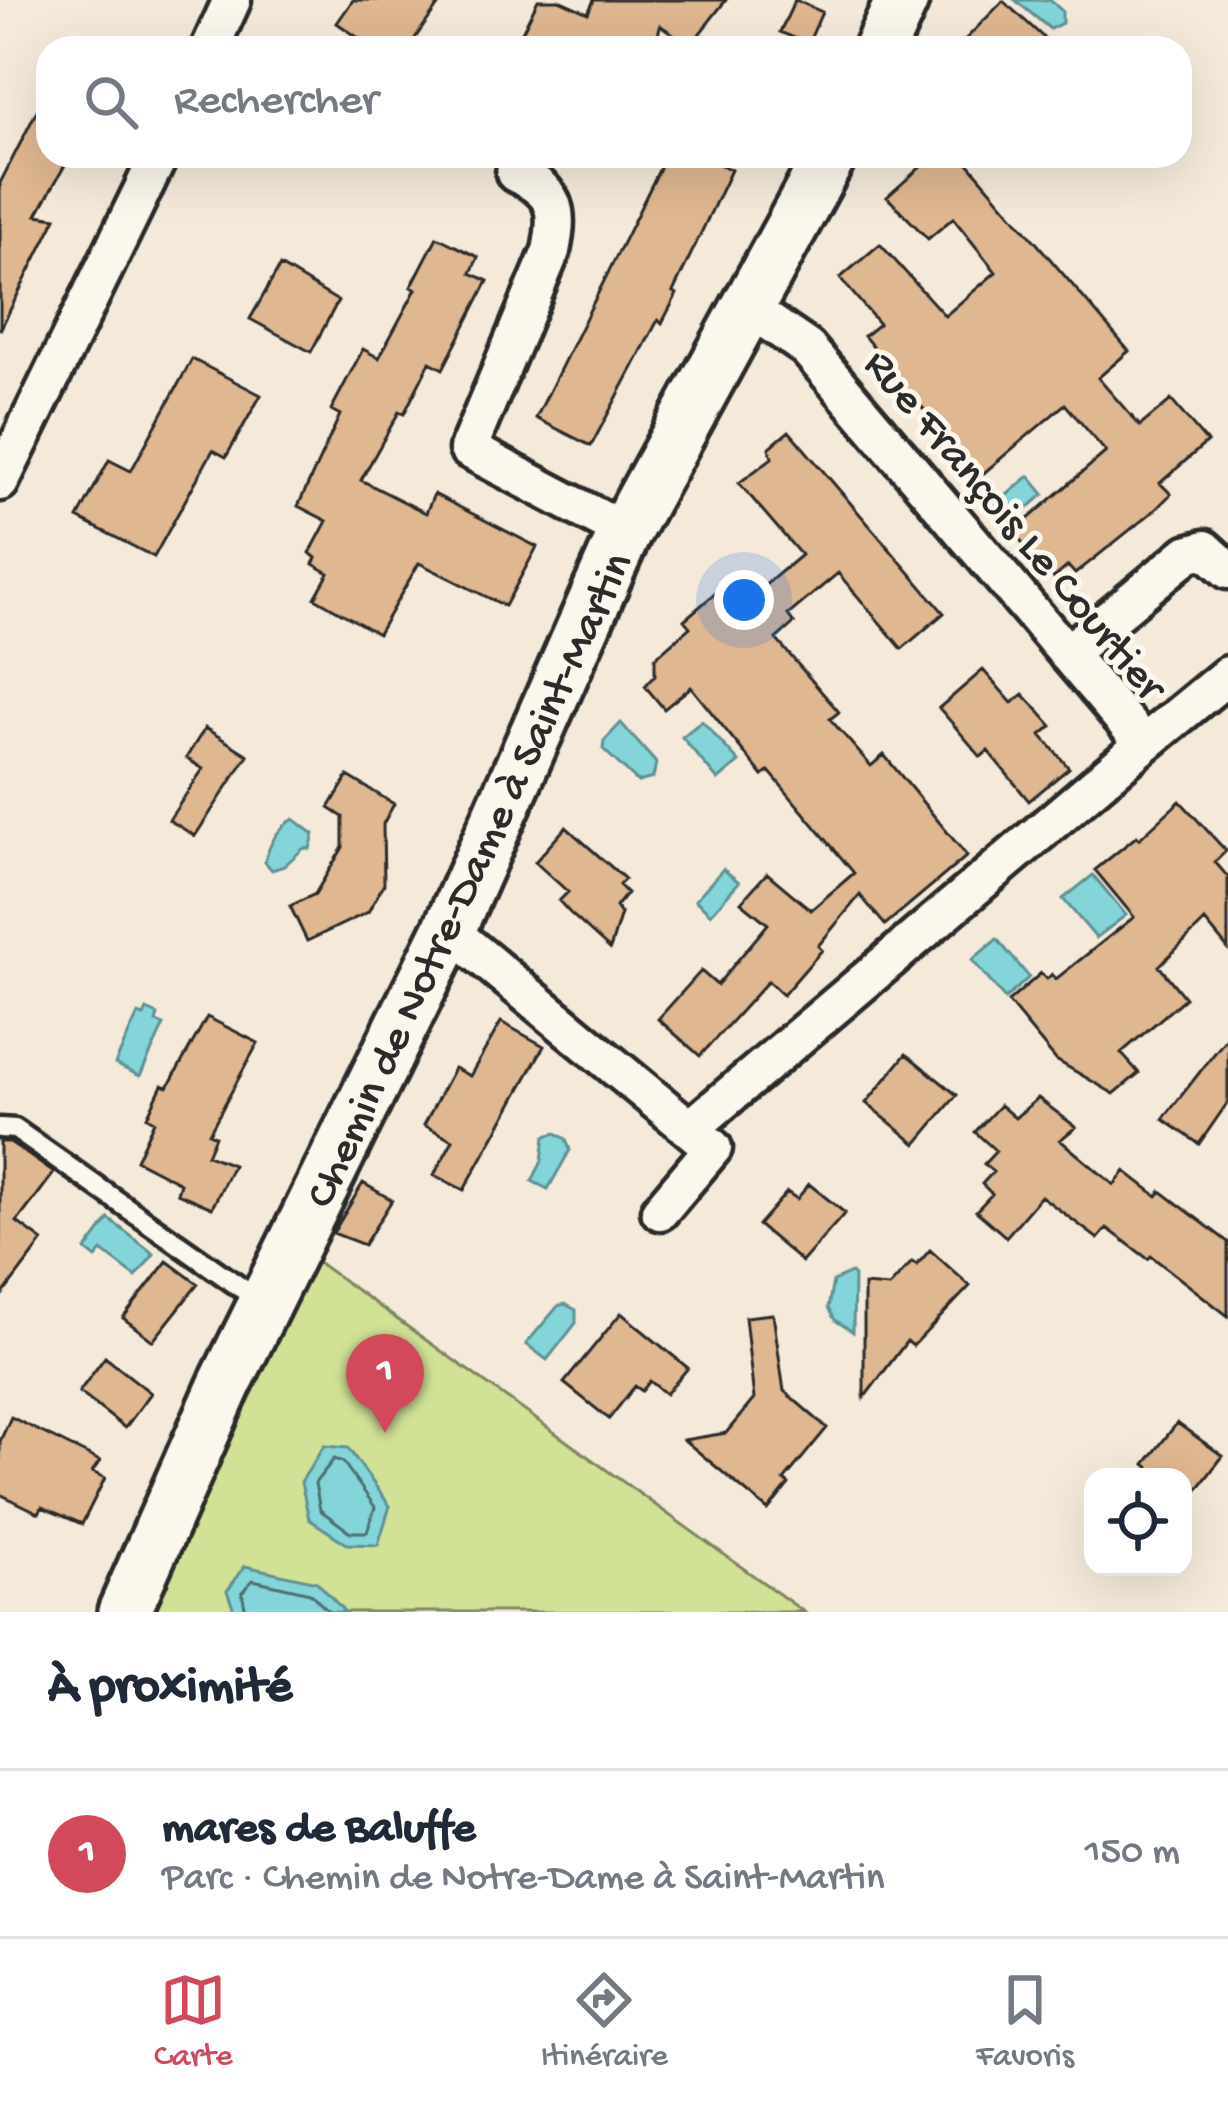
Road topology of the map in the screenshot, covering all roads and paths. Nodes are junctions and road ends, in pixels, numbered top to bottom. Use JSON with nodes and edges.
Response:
{"nodes":[{"id":1,"x":232,"y":0,"type":"edge"},
{"id":2,"x":902,"y":0,"type":"edge"},
{"id":3,"x":216,"y":36,"type":"edge"},
{"id":4,"x":886,"y":36,"type":"edge"},
{"id":5,"x":153,"y":168,"type":"edge"},
{"id":6,"x":823,"y":168,"type":"edge"},
{"id":7,"x":515,"y":172,"type":"dead end"},
{"id":8,"x":746,"y":306,"type":"junction"},
{"id":9,"x":0,"y":482,"type":"edge"},
{"id":10,"x":625,"y":532,"type":"junction"},
{"id":11,"x":1228,"y":570,"type":"edge"},
{"id":12,"x":1066,"y":654,"type":"junction"},
{"id":13,"x":1228,"y":675,"type":"edge"},
{"id":14,"x":1144,"y":744,"type":"junction"},
{"id":15,"x":449,"y":930,"type":"junction"},
{"id":16,"x":0,"y":1128,"type":"edge"},
{"id":17,"x":690,"y":1129,"type":"junction"},
{"id":18,"x":660,"y":1210,"type":"dead end"},
{"id":19,"x":264,"y":1304,"type":"junction"},
{"id":20,"x":124,"y":1612,"type":"edge"}],
"edges":[{"from":1,"to":3,"type":"street"},
{"from":2,"to":4,"type":"street"},
{"from":5,"to":9,"type":"street"},
{"from":6,"to":8,"type":"street","name":"Chemin de Notre-Dame à Saint-Martin"},
{"from":7,"to":10,"type":"street"},
{"from":8,"to":10,"type":"street","name":"Chemin de Notre-Dame à Saint-Martin"},
{"from":8,"to":12,"type":"street","name":"Rue François Le Courtier"},
{"from":10,"to":15,"type":"street","name":"Chemin de Notre-Dame à Saint-Martin"},
{"from":11,"to":12,"type":"street"},
{"from":12,"to":14,"type":"street","name":"Rue François Le Courtier"},
{"from":13,"to":14,"type":"street"},
{"from":14,"to":17,"type":"street","name":"Rue François Le Courtier"},
{"from":15,"to":17,"type":"street"},
{"from":15,"to":19,"type":"street","name":"Chemin de Notre-Dame à Saint-Martin"},
{"from":16,"to":19,"type":"lane"},
{"from":17,"to":18,"type":"street"},
{"from":19,"to":20,"type":"street","name":"Chemin de Notre-Dame à Saint-Martin"}]}
